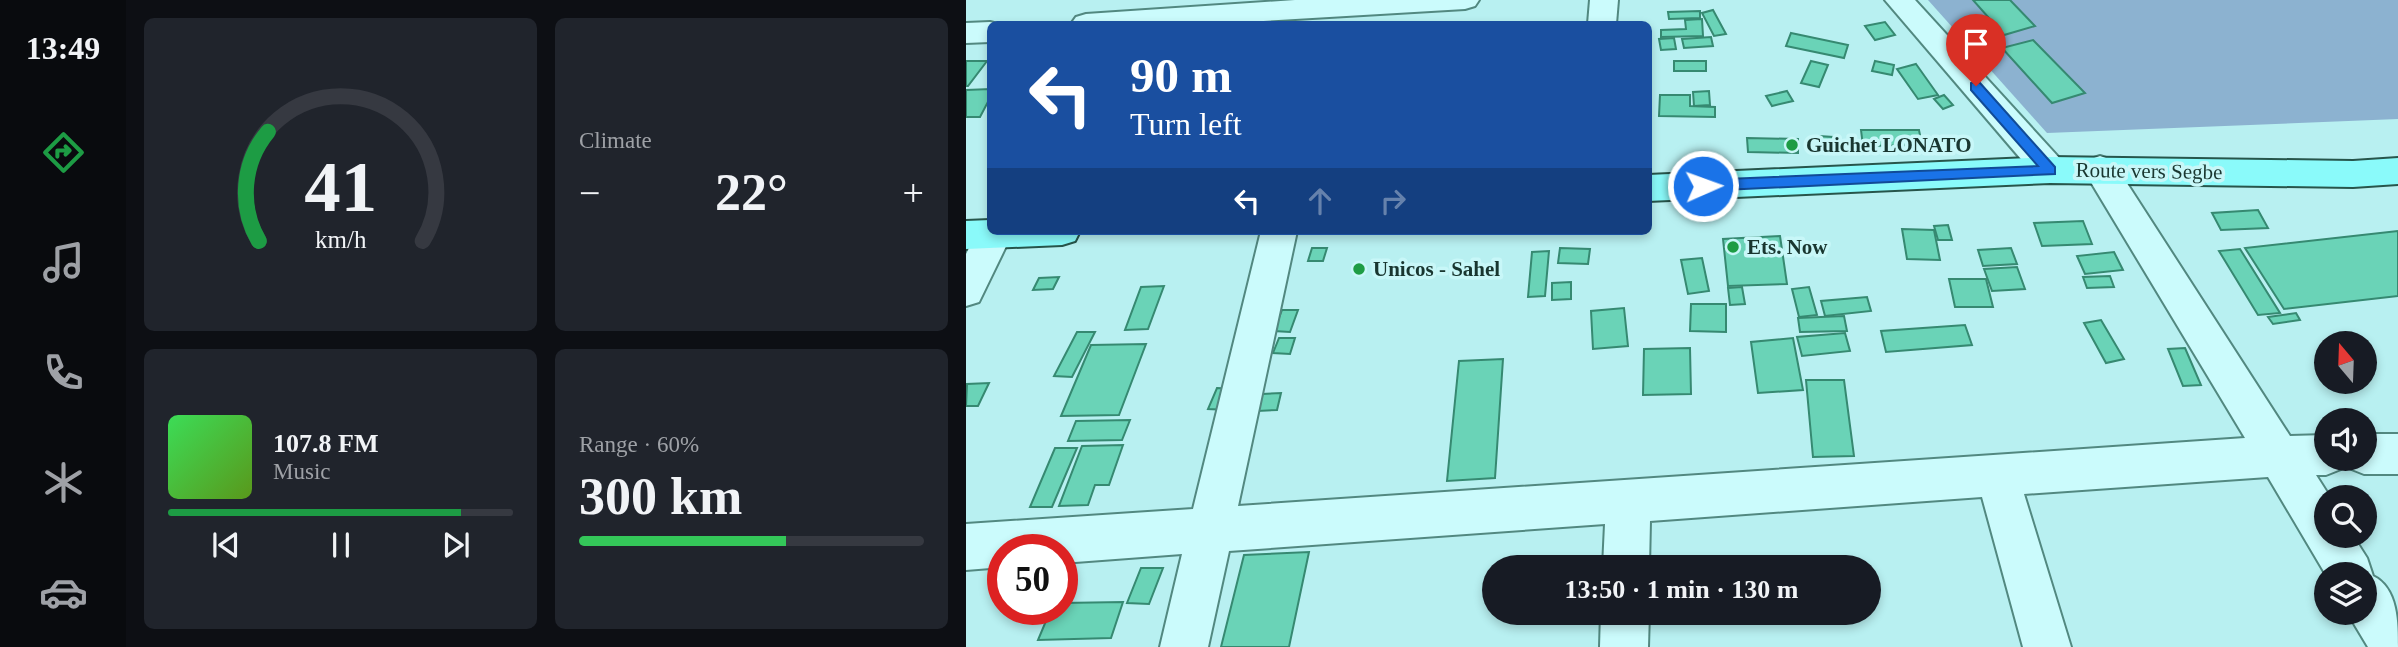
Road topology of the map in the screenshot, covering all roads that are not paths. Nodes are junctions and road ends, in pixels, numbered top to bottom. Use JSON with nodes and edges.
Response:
{"nodes":[{"id":1,"x":1465,"y":0,"type":"edge"},
{"id":2,"x":1604,"y":0,"type":"edge"},
{"id":3,"x":1899,"y":0,"type":"edge"},
{"id":4,"x":1333,"y":3,"type":"edge"},
{"id":5,"x":1121,"y":21,"type":"edge"},
{"id":6,"x":1602,"y":21,"type":"edge"},
{"id":7,"x":987,"y":32,"type":"edge"},
{"id":8,"x":966,"y":33,"type":"edge"},
{"id":9,"x":2100,"y":169,"type":"junction"},
{"id":10,"x":2050,"y":170,"type":"junction"},
{"id":11,"x":2398,"y":171,"type":"edge"},
{"id":12,"x":1652,"y":188,"type":"edge"},
{"id":13,"x":980,"y":235,"type":"edge"},
{"id":14,"x":1278,"y":235,"type":"edge"},
{"id":15,"x":966,"y":291,"type":"edge"},
{"id":16,"x":2377,"y":454,"type":"edge"},
{"id":17,"x":2398,"y":454,"type":"edge"},
{"id":18,"x":2314,"y":455,"type":"edge"},
{"id":19,"x":2280,"y":456,"type":"junction"},
{"id":20,"x":1997,"y":475,"type":"junction"},
{"id":21,"x":1628,"y":499,"type":"junction"},
{"id":22,"x":2314,"y":512,"type":"edge"},
{"id":23,"x":1211,"y":530,"type":"junction"},
{"id":24,"x":966,"y":547,"type":"edge"},
{"id":25,"x":1626,"y":555,"type":"edge"},
{"id":26,"x":2377,"y":617,"type":"edge"},
{"id":27,"x":1625,"y":625,"type":"edge"},
{"id":28,"x":1184,"y":647,"type":"edge"},
{"id":29,"x":1624,"y":647,"type":"edge"},
{"id":30,"x":2047,"y":647,"type":"edge"},
{"id":31,"x":2395,"y":647,"type":"edge"}],
"edges":[{"from":1,"to":4,"type":"street"},
{"from":2,"to":6,"type":"street"},
{"from":3,"to":10,"type":"street"},
{"from":4,"to":5,"type":"street"},
{"from":7,"to":8,"type":"street"},
{"from":9,"to":10,"type":"main road","name":"Route vers Segbe"},
{"from":9,"to":11,"type":"main road","name":"Route vers Segbe"},
{"from":9,"to":19,"type":"street"},
{"from":10,"to":12,"type":"main road","name":"Route vers Segbe"},
{"from":13,"to":15,"type":"street"},
{"from":14,"to":23,"type":"street"},
{"from":16,"to":17,"type":"street"},
{"from":18,"to":19,"type":"street"},
{"from":19,"to":20,"type":"street"},
{"from":19,"to":22,"type":"street"},
{"from":20,"to":21,"type":"street"},
{"from":20,"to":30,"type":"street"},
{"from":21,"to":23,"type":"street"},
{"from":21,"to":25,"type":"street"},
{"from":23,"to":24,"type":"street"},
{"from":23,"to":28,"type":"street"},
{"from":26,"to":31,"type":"street"},
{"from":27,"to":29,"type":"street"}]}
